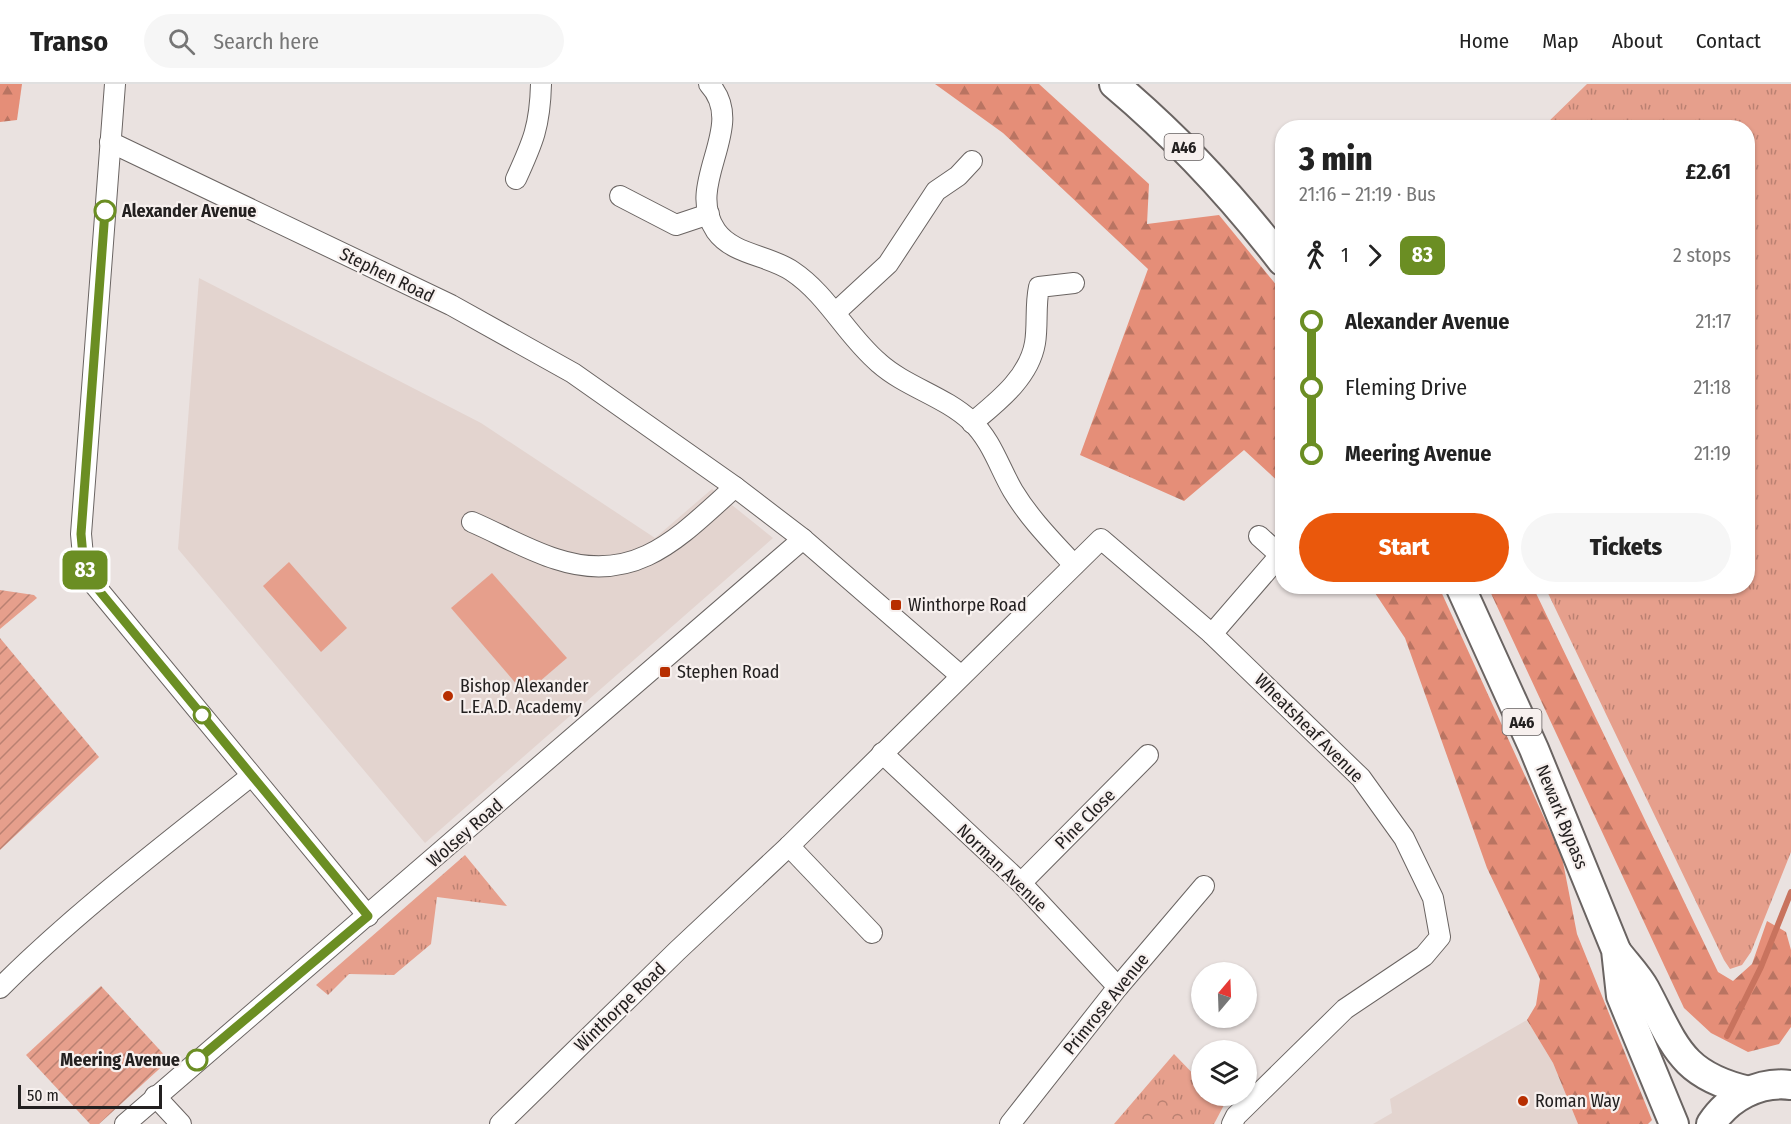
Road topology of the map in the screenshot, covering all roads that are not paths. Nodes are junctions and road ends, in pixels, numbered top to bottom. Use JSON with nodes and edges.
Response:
{"nodes":[{"id":1,"x":115,"y":84,"type":"edge"},
{"id":2,"x":541,"y":84,"type":"edge"},
{"id":3,"x":709,"y":84,"type":"edge"},
{"id":4,"x":1114,"y":84,"type":"edge"},
{"id":5,"x":110,"y":142,"type":"junction"},
{"id":6,"x":972,"y":161,"type":"dead end"},
{"id":7,"x":516,"y":179,"type":"dead end"},
{"id":8,"x":620,"y":196,"type":"dead end"},
{"id":9,"x":709,"y":214,"type":"junction"},
{"id":10,"x":1275,"y":251,"type":"edge"},
{"id":11,"x":1074,"y":283,"type":"dead end"},
{"id":12,"x":836,"y":312,"type":"junction"},
{"id":13,"x":972,"y":423,"type":"junction"},
{"id":14,"x":735,"y":486,"type":"junction"},
{"id":15,"x":472,"y":522,"type":"dead end"},
{"id":16,"x":1258,"y":536,"type":"dead end"},
{"id":17,"x":1101,"y":538,"type":"joint"},
{"id":18,"x":803,"y":539,"type":"junction"},
{"id":19,"x":1275,"y":549,"type":"edge"},
{"id":20,"x":1275,"y":561,"type":"edge"},
{"id":21,"x":1074,"y":565,"type":"junction"},
{"id":22,"x":1464,"y":594,"type":"edge"},
{"id":23,"x":1212,"y":634,"type":"junction"},
{"id":24,"x":961,"y":676,"type":"junction"},
{"id":25,"x":882,"y":753,"type":"junction"},
{"id":26,"x":1148,"y":755,"type":"dead end"},
{"id":27,"x":251,"y":776,"type":"junction"},
{"id":28,"x":789,"y":846,"type":"junction"},
{"id":29,"x":1021,"y":884,"type":"junction"},
{"id":30,"x":1204,"y":886,"type":"dead end"},
{"id":31,"x":368,"y":916,"type":"junction"},
{"id":32,"x":872,"y":933,"type":"dead end"},
{"id":33,"x":1616,"y":950,"type":"junction"},
{"id":34,"x":1118,"y":987,"type":"junction"},
{"id":35,"x":0,"y":988,"type":"edge"},
{"id":36,"x":1786,"y":1078,"type":"edge"},
{"id":37,"x":1749,"y":1091,"type":"junction"},
{"id":38,"x":155,"y":1096,"type":"junction"},
{"id":39,"x":509,"y":1121,"type":"edge"},
{"id":40,"x":125,"y":1124,"type":"edge"},
{"id":41,"x":181,"y":1124,"type":"edge"},
{"id":42,"x":1010,"y":1124,"type":"edge"},
{"id":43,"x":1232,"y":1124,"type":"edge"},
{"id":44,"x":1674,"y":1124,"type":"edge"},
{"id":45,"x":1711,"y":1124,"type":"edge"}],
"edges":[{"from":1,"to":5,"type":"street"},
{"from":2,"to":7,"type":"street"},
{"from":3,"to":9,"type":"street"},
{"from":4,"to":10,"type":"highway","number":"A46"},
{"from":5,"to":14,"type":"street","name":"Stephen Road"},
{"from":5,"to":27,"type":"street"},
{"from":6,"to":12,"type":"street"},
{"from":8,"to":9,"type":"street"},
{"from":9,"to":12,"type":"street"},
{"from":11,"to":13,"type":"street"},
{"from":12,"to":13,"type":"street"},
{"from":13,"to":21,"type":"street"},
{"from":14,"to":15,"type":"street"},
{"from":14,"to":18,"type":"street","name":"Stephen Road"},
{"from":16,"to":19,"type":"street"},
{"from":17,"to":21,"type":"street","name":"Winthorpe Road"},
{"from":17,"to":23,"type":"street","name":"Wheatsheaf Avenue"},
{"from":18,"to":24,"type":"street","name":"Stephen Road"},
{"from":18,"to":31,"type":"street","name":"Wolsey Road"},
{"from":20,"to":23,"type":"street"},
{"from":21,"to":24,"type":"street","name":"Winthorpe Road"},
{"from":22,"to":33,"type":"highway","name":"Newark Bypass","number":"A46"},
{"from":23,"to":43,"type":"street","name":"Wheatsheaf Avenue"},
{"from":24,"to":25,"type":"street","name":"Winthorpe Road"},
{"from":25,"to":28,"type":"street","name":"Winthorpe Road"},
{"from":25,"to":29,"type":"street","name":"Norman Avenue"},
{"from":26,"to":29,"type":"street","name":"Pine Close"},
{"from":27,"to":31,"type":"street"},
{"from":27,"to":35,"type":"street"},
{"from":28,"to":32,"type":"street"},
{"from":28,"to":39,"type":"street","name":"Winthorpe Road"},
{"from":29,"to":34,"type":"street","name":"Norman Avenue"},
{"from":30,"to":34,"type":"street","name":"Primrose Avenue"},
{"from":31,"to":38,"type":"street","name":"Wolsey Road"},
{"from":33,"to":37,"type":"highway","name":"Newark Bypass","number":"A46"},
{"from":33,"to":44,"type":"highway","name":"Newark Bypass","number":"A46"},
{"from":34,"to":42,"type":"street","name":"Primrose Avenue"},
{"from":36,"to":37,"type":"highway"},
{"from":37,"to":45,"type":"highway"},
{"from":38,"to":40,"type":"street","name":"Wolsey Road"},
{"from":38,"to":41,"type":"street"}]}
